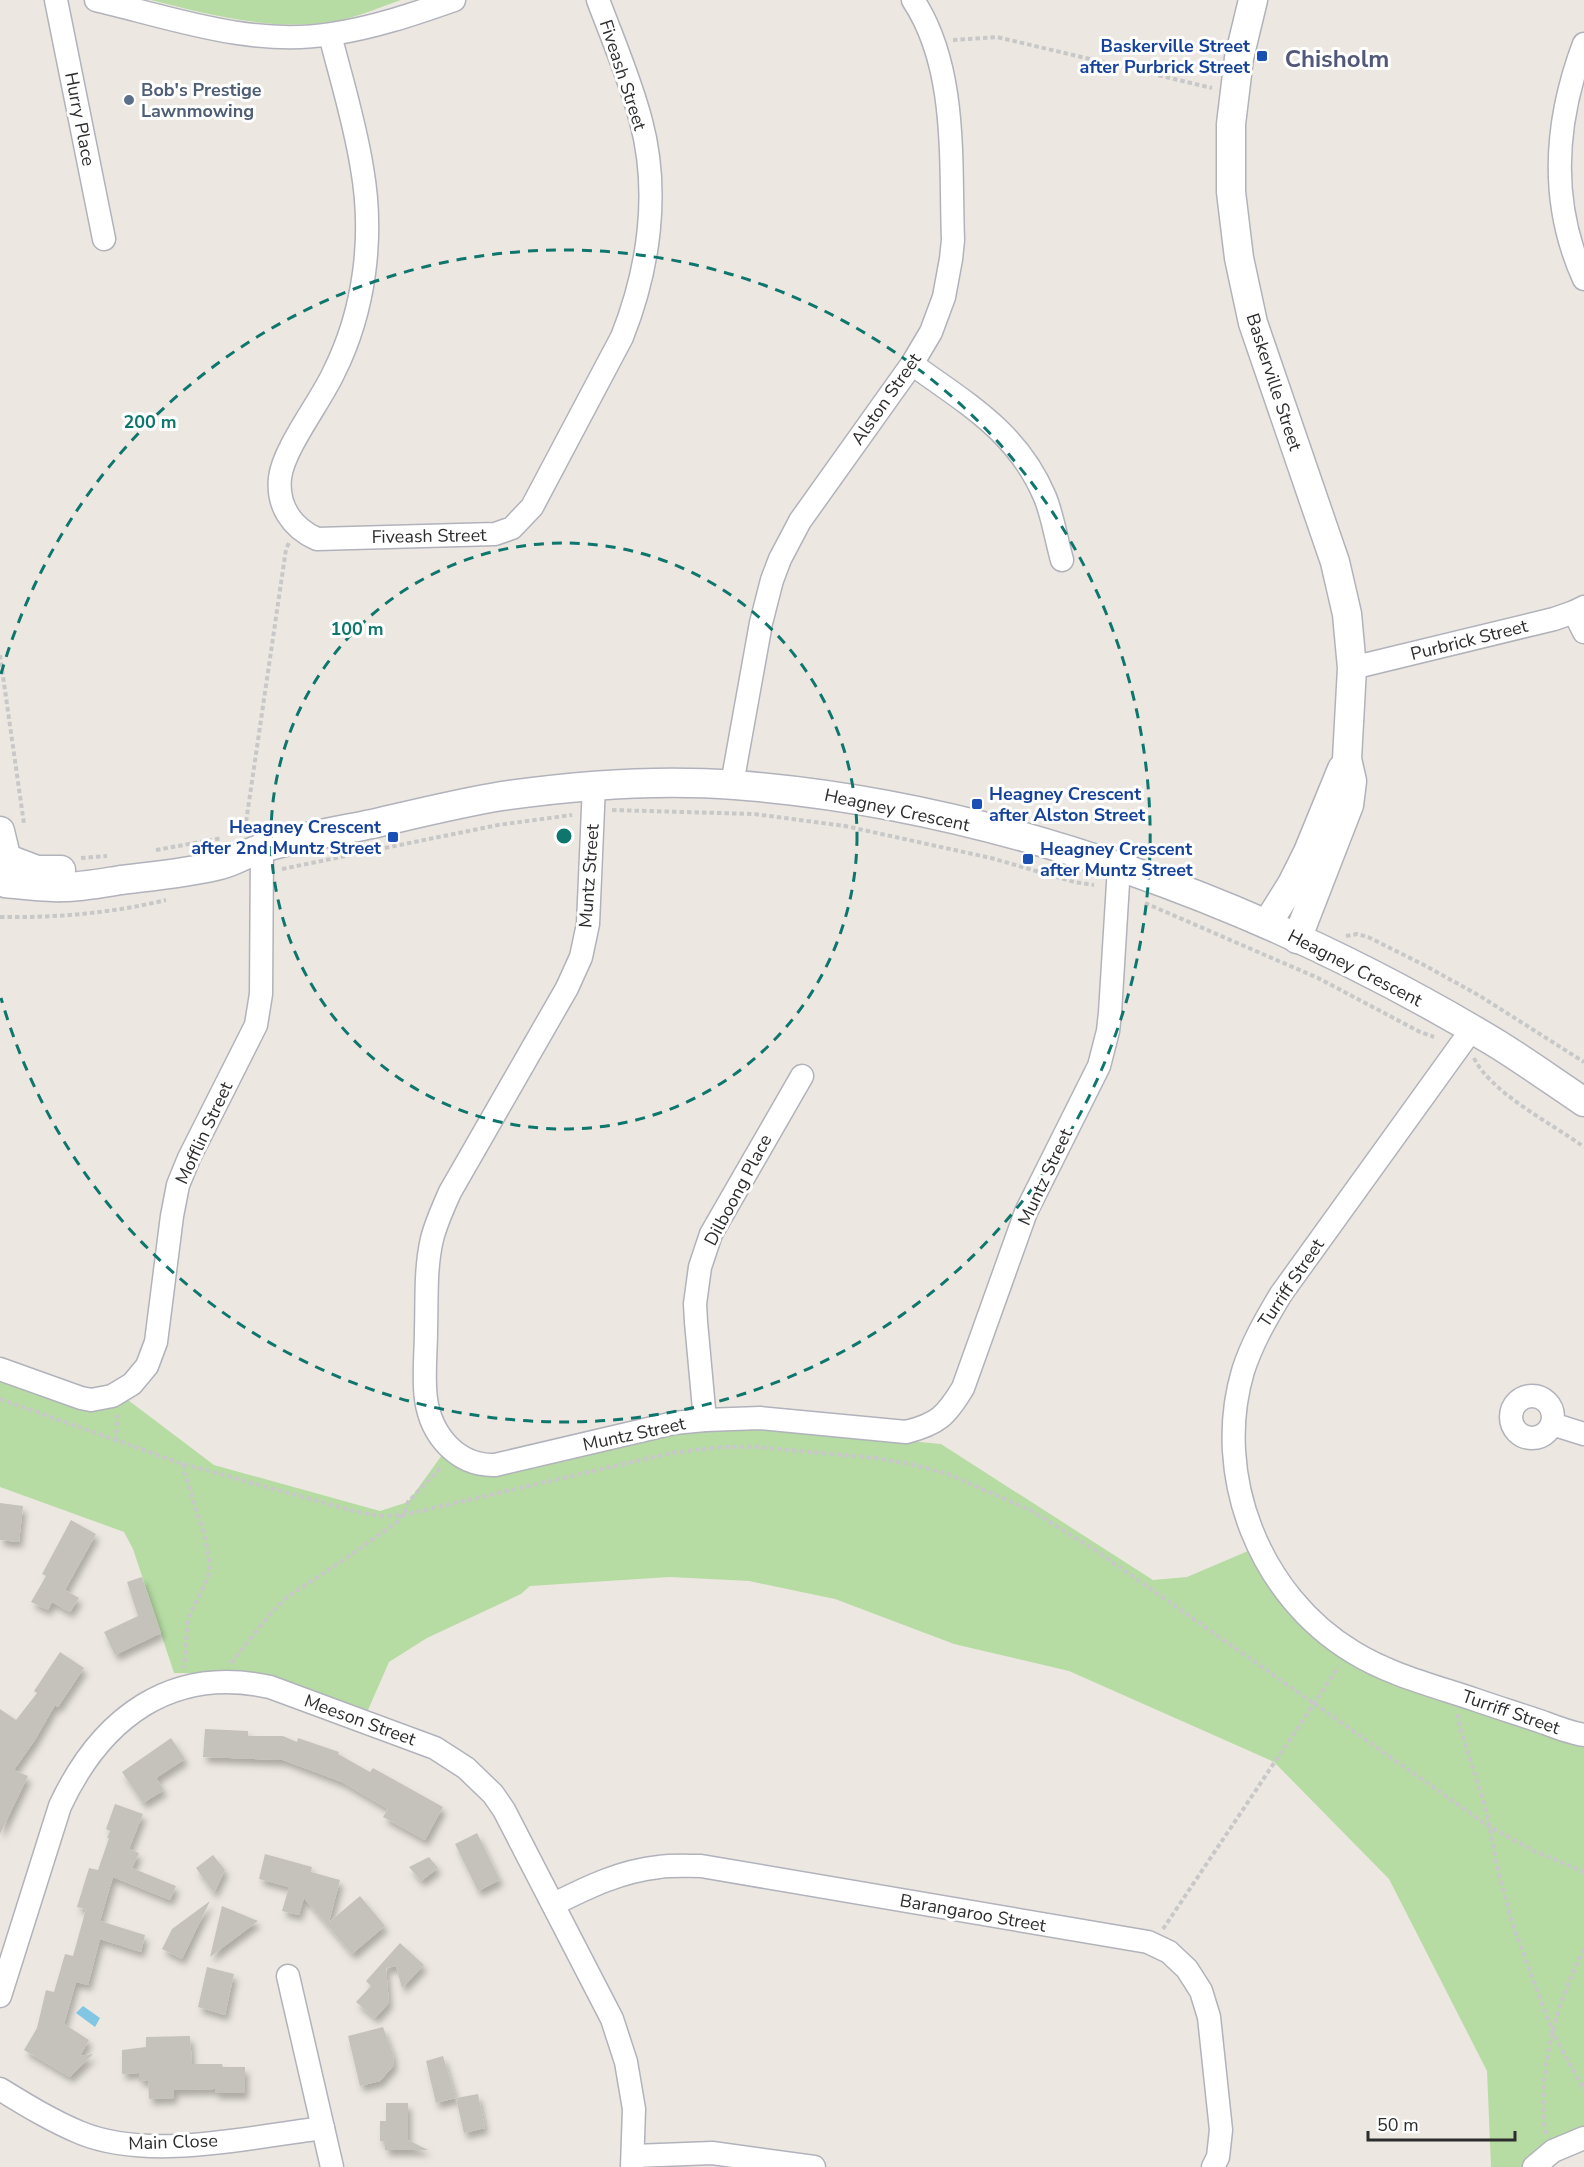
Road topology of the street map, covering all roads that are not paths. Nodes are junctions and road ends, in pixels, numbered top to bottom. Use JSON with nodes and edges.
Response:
{"nodes":[{"id":1,"x":56,"y":0,"type":"edge"},
{"id":2,"x":96,"y":0,"type":"edge"},
{"id":3,"x":454,"y":0,"type":"edge"},
{"id":4,"x":598,"y":0,"type":"edge"},
{"id":5,"x":913,"y":0,"type":"edge"},
{"id":6,"x":1253,"y":0,"type":"edge"},
{"id":7,"x":330,"y":34,"type":"junction"},
{"id":8,"x":1584,"y":44,"type":"edge"},
{"id":9,"x":104,"y":239,"type":"dead end"},
{"id":10,"x":1584,"y":279,"type":"edge"},
{"id":11,"x":912,"y":364,"type":"junction"},
{"id":12,"x":1062,"y":560,"type":"dead end"},
{"id":13,"x":1581,"y":621,"type":"edge"},
{"id":14,"x":1352,"y":668,"type":"junction"},
{"id":15,"x":1347,"y":759,"type":"junction"},
{"id":16,"x":732,"y":784,"type":"junction"},
{"id":17,"x":594,"y":798,"type":"junction"},
{"id":18,"x":259,"y":850,"type":"junction"},
{"id":19,"x":6,"y":857,"type":"edge"},
{"id":20,"x":1118,"y":878,"type":"junction"},
{"id":21,"x":1267,"y":924,"type":"junction"},
{"id":22,"x":1297,"y":939,"type":"junction"},
{"id":23,"x":1466,"y":1038,"type":"junction"},
{"id":24,"x":802,"y":1076,"type":"dead end"},
{"id":25,"x":1584,"y":1102,"type":"edge"},
{"id":26,"x":0,"y":1369,"type":"edge"},
{"id":27,"x":705,"y":1419,"type":"junction"},
{"id":28,"x":1552,"y":1424,"type":"dead end"},
{"id":29,"x":1584,"y":1434,"type":"edge"},
{"id":30,"x":1584,"y":1735,"type":"edge"},
{"id":31,"x":554,"y":1904,"type":"junction"},
{"id":32,"x":6,"y":1956,"type":"edge"},
{"id":33,"x":288,"y":1976,"type":"dead end"},
{"id":34,"x":0,"y":1996,"type":"edge"},
{"id":35,"x":0,"y":2089,"type":"edge"},
{"id":36,"x":323,"y":2128,"type":"junction"},
{"id":37,"x":1584,"y":2138,"type":"edge"},
{"id":38,"x":633,"y":2161,"type":"edge"},
{"id":39,"x":332,"y":2167,"type":"edge"},
{"id":40,"x":814,"y":2167,"type":"edge"},
{"id":41,"x":1213,"y":2167,"type":"edge"},
{"id":42,"x":1534,"y":2167,"type":"edge"}],
"edges":[{"from":1,"to":9,"type":"street","name":"Hurry Place"},
{"from":2,"to":7,"type":"street"},
{"from":3,"to":7,"type":"street"},
{"from":4,"to":7,"type":"street","name":"Fiveash Street"},
{"from":5,"to":11,"type":"street","name":"Alston Street"},
{"from":6,"to":14,"type":"street","name":"Baskerville Street"},
{"from":8,"to":10,"type":"street"},
{"from":11,"to":12,"type":"street"},
{"from":11,"to":16,"type":"street","name":"Alston Street"},
{"from":13,"to":14,"type":"street","name":"Purbrick Street"},
{"from":14,"to":15,"type":"street","name":"Baskerville Street"},
{"from":15,"to":21,"type":"street","name":"Baskerville Street"},
{"from":15,"to":22,"type":"street","name":"Baskerville Street"},
{"from":16,"to":17,"type":"street","name":"Heagney Crescent"},
{"from":16,"to":20,"type":"street","name":"Heagney Crescent"},
{"from":17,"to":18,"type":"street","name":"Heagney Crescent"},
{"from":17,"to":27,"type":"street","name":"Muntz Street"},
{"from":18,"to":19,"type":"street","name":"Heagney Crescent"},
{"from":18,"to":26,"type":"street","name":"Mofflin Street"},
{"from":20,"to":21,"type":"street","name":"Heagney Crescent"},
{"from":20,"to":27,"type":"street","name":"Muntz Street"},
{"from":21,"to":22,"type":"street","name":"Heagney Crescent"},
{"from":22,"to":23,"type":"street","name":"Heagney Crescent"},
{"from":23,"to":25,"type":"street","name":"Heagney Crescent"},
{"from":23,"to":30,"type":"street","name":"Turriff Street"},
{"from":24,"to":27,"type":"street","name":"Dilboong Place"},
{"from":28,"to":29,"type":"street"},
{"from":31,"to":32,"type":"street","name":"Meeson Street"},
{"from":31,"to":38,"type":"street","name":"Meeson Street"},
{"from":31,"to":41,"type":"street","name":"Barangaroo Street"},
{"from":32,"to":34,"type":"street","name":"Meeson Street"},
{"from":33,"to":36,"type":"street"},
{"from":35,"to":36,"type":"street","name":"Main Close"},
{"from":36,"to":39,"type":"street"},
{"from":37,"to":42,"type":"street"},
{"from":38,"to":40,"type":"street"}]}
